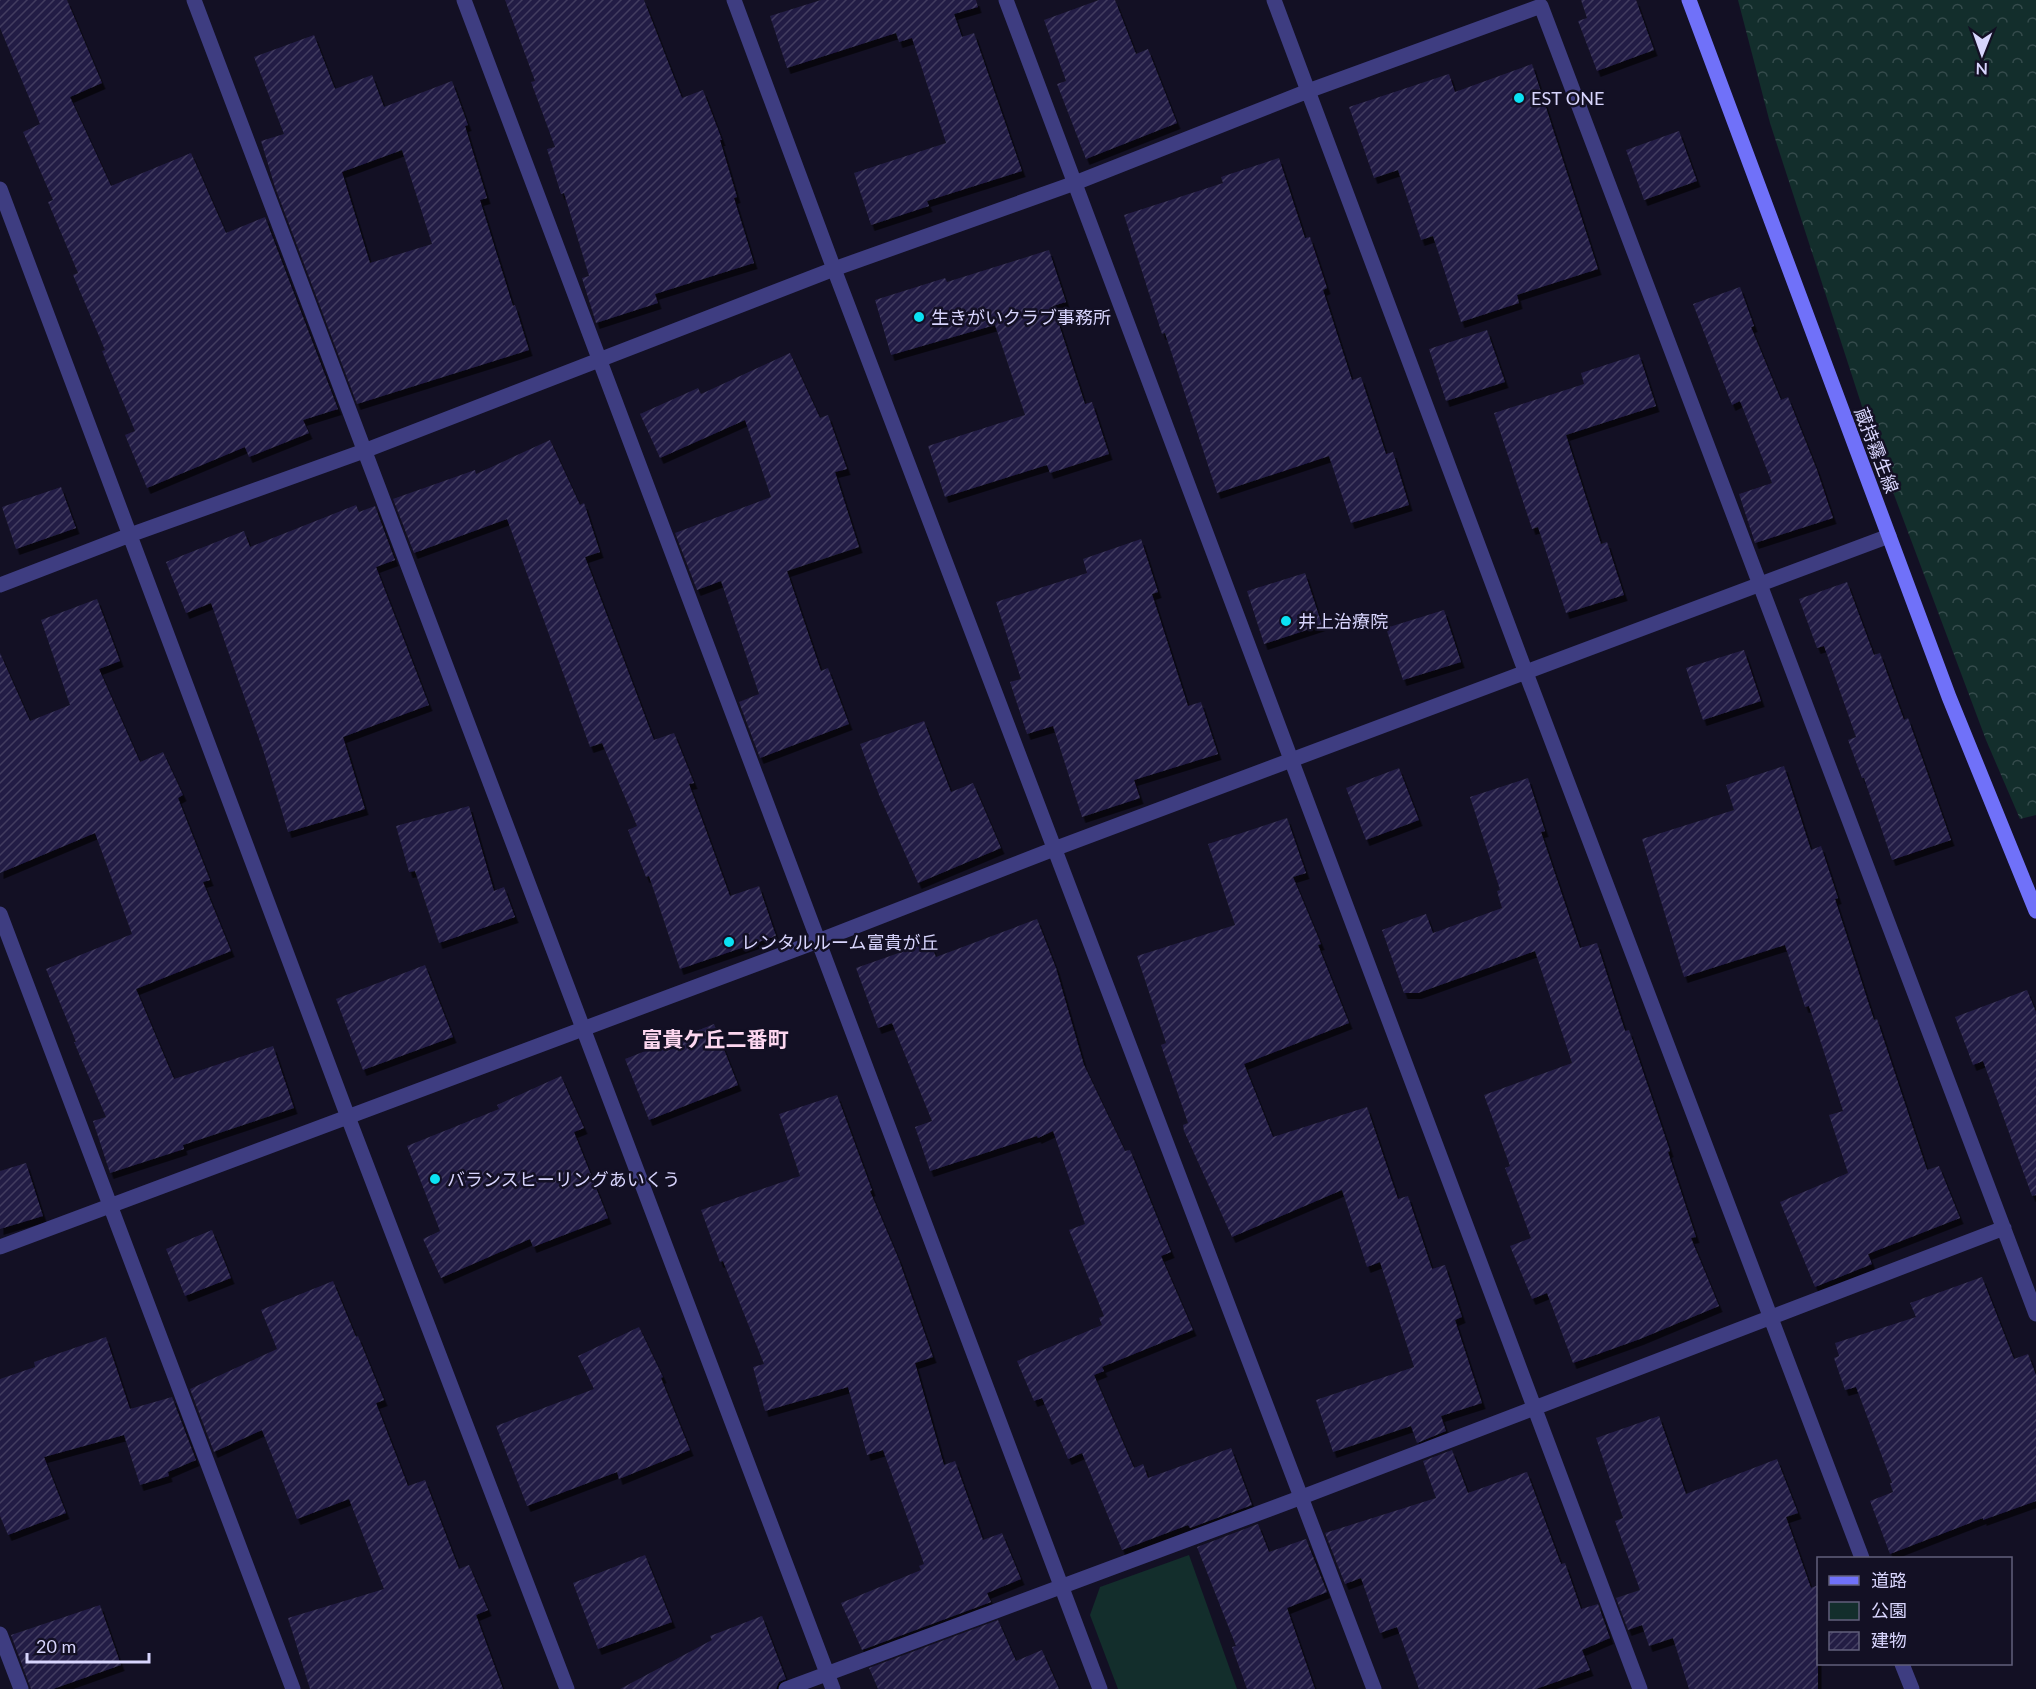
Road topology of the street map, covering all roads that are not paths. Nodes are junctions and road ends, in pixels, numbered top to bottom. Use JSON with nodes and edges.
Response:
{"nodes":[{"id":1,"x":194,"y":0,"type":"edge"},
{"id":2,"x":464,"y":0,"type":"edge"},
{"id":3,"x":734,"y":0,"type":"edge"},
{"id":4,"x":1006,"y":0,"type":"edge"},
{"id":5,"x":1274,"y":0,"type":"edge"},
{"id":6,"x":1689,"y":0,"type":"edge"},
{"id":7,"x":1308,"y":91,"type":"junction"},
{"id":8,"x":1075,"y":183,"type":"junction"},
{"id":9,"x":0,"y":189,"type":"edge"},
{"id":10,"x":834,"y":269,"type":"junction"},
{"id":11,"x":599,"y":359,"type":"junction"},
{"id":12,"x":364,"y":451,"type":"junction"},
{"id":13,"x":130,"y":535,"type":"junction"},
{"id":14,"x":1889,"y":536,"type":"junction"},
{"id":15,"x":1761,"y":583,"type":"junction"},
{"id":16,"x":0,"y":585,"type":"edge"},
{"id":17,"x":1526,"y":673,"type":"junction"},
{"id":18,"x":1291,"y":760,"type":"junction"},
{"id":19,"x":1054,"y":849,"type":"junction"},
{"id":20,"x":2036,"y":911,"type":"edge"},
{"id":21,"x":0,"y":914,"type":"edge"},
{"id":22,"x":818,"y":941,"type":"junction"},
{"id":23,"x":584,"y":1028,"type":"junction"},
{"id":24,"x":348,"y":1117,"type":"junction"},
{"id":25,"x":109,"y":1206,"type":"junction"},
{"id":26,"x":2004,"y":1228,"type":"junction"},
{"id":27,"x":0,"y":1247,"type":"edge"},
{"id":28,"x":2036,"y":1314,"type":"edge"},
{"id":29,"x":1772,"y":1318,"type":"junction"},
{"id":30,"x":1535,"y":1408,"type":"junction"},
{"id":31,"x":1302,"y":1497,"type":"junction"},
{"id":32,"x":1862,"y":1557,"type":"edge"},
{"id":33,"x":1061,"y":1587,"type":"junction"},
{"id":34,"x":0,"y":1634,"type":"edge"},
{"id":35,"x":1902,"y":1665,"type":"edge"},
{"id":36,"x":827,"y":1674,"type":"junction"},
{"id":37,"x":21,"y":1689,"type":"edge"},
{"id":38,"x":293,"y":1689,"type":"edge"},
{"id":39,"x":567,"y":1689,"type":"edge"},
{"id":40,"x":786,"y":1689,"type":"edge"},
{"id":41,"x":833,"y":1689,"type":"edge"},
{"id":42,"x":1100,"y":1689,"type":"edge"},
{"id":43,"x":1374,"y":1689,"type":"edge"},
{"id":44,"x":1641,"y":1689,"type":"edge"},
{"id":45,"x":1912,"y":1689,"type":"edge"}],
"edges":[{"from":1,"to":12,"type":"street"},
{"from":2,"to":11,"type":"street"},
{"from":3,"to":10,"type":"street"},
{"from":4,"to":8,"type":"street"},
{"from":5,"to":7,"type":"street"},
{"from":6,"to":14,"type":"main road","name":"蔵持霧生線"},
{"from":7,"to":8,"type":"street"},
{"from":7,"to":15,"type":"street"},
{"from":7,"to":17,"type":"street"},
{"from":8,"to":10,"type":"street"},
{"from":8,"to":18,"type":"street"},
{"from":9,"to":13,"type":"street"},
{"from":10,"to":11,"type":"street"},
{"from":10,"to":19,"type":"street"},
{"from":11,"to":12,"type":"street"},
{"from":11,"to":22,"type":"street"},
{"from":12,"to":13,"type":"street"},
{"from":12,"to":23,"type":"street"},
{"from":13,"to":16,"type":"street"},
{"from":13,"to":24,"type":"street"},
{"from":14,"to":15,"type":"street"},
{"from":14,"to":20,"type":"main road","name":"蔵持霧生線"},
{"from":15,"to":17,"type":"street"},
{"from":15,"to":26,"type":"street"},
{"from":17,"to":18,"type":"street"},
{"from":17,"to":29,"type":"street"},
{"from":18,"to":19,"type":"street"},
{"from":18,"to":30,"type":"street"},
{"from":19,"to":22,"type":"street"},
{"from":19,"to":31,"type":"street"},
{"from":21,"to":25,"type":"street"},
{"from":22,"to":23,"type":"street"},
{"from":22,"to":33,"type":"street"},
{"from":23,"to":24,"type":"street"},
{"from":23,"to":36,"type":"street"},
{"from":24,"to":25,"type":"street"},
{"from":24,"to":39,"type":"street"},
{"from":25,"to":27,"type":"street"},
{"from":25,"to":38,"type":"street"},
{"from":26,"to":28,"type":"street"},
{"from":26,"to":29,"type":"street"},
{"from":29,"to":30,"type":"street"},
{"from":29,"to":32,"type":"street"},
{"from":30,"to":31,"type":"street"},
{"from":30,"to":44,"type":"street"},
{"from":31,"to":33,"type":"street"},
{"from":31,"to":43,"type":"street"},
{"from":33,"to":36,"type":"street"},
{"from":33,"to":42,"type":"street"},
{"from":34,"to":37,"type":"street"},
{"from":35,"to":45,"type":"street"},
{"from":36,"to":40,"type":"street"},
{"from":36,"to":41,"type":"street"}]}
